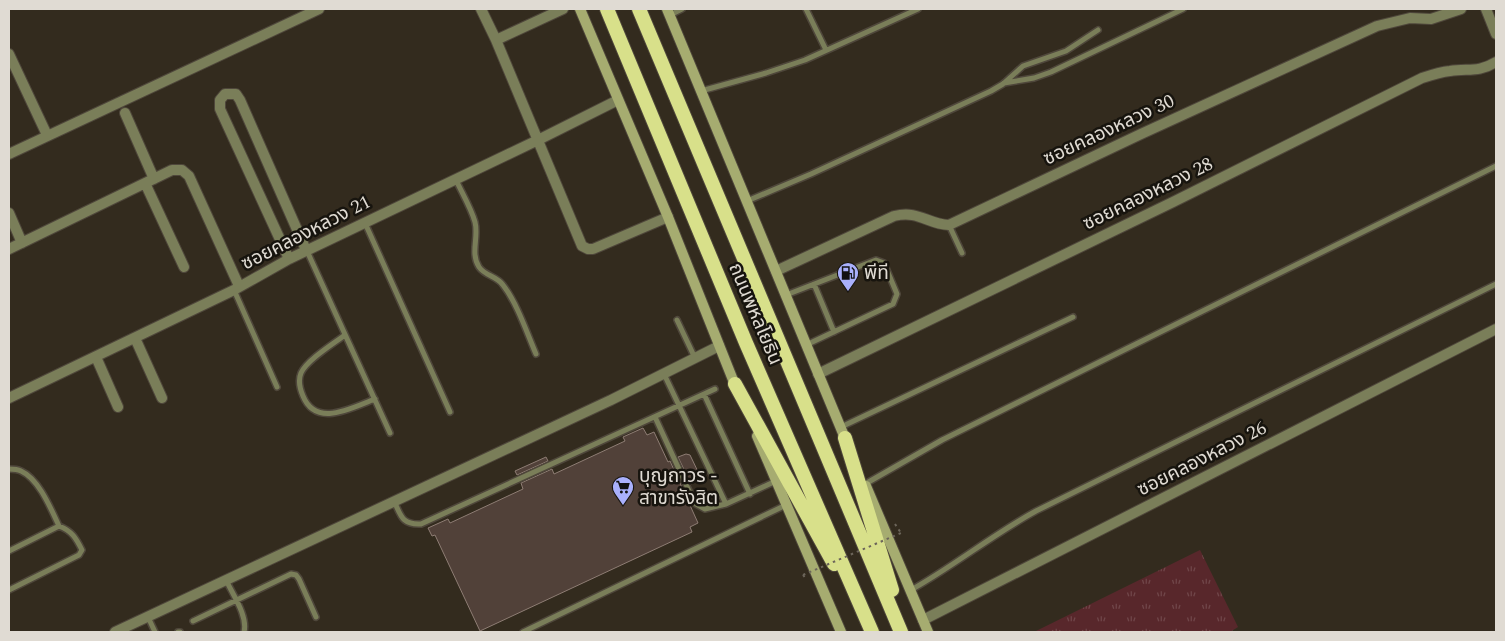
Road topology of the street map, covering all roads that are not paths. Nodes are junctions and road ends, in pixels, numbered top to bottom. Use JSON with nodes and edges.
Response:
{"nodes":[{"id":1,"x":319,"y":9,"type":"edge"},
{"id":2,"x":481,"y":9,"type":"edge"},
{"id":3,"x":562,"y":9,"type":"edge"},
{"id":4,"x":580,"y":9,"type":"edge"},
{"id":5,"x":607,"y":9,"type":"edge"},
{"id":6,"x":639,"y":9,"type":"edge"},
{"id":7,"x":682,"y":9,"type":"edge"},
{"id":8,"x":806,"y":9,"type":"edge"},
{"id":9,"x":918,"y":9,"type":"edge"},
{"id":10,"x":1183,"y":9,"type":"edge"},
{"id":11,"x":1461,"y":9,"type":"edge"},
{"id":12,"x":1486,"y":9,"type":"edge"},
{"id":13,"x":668,"y":12,"type":"edge"},
{"id":14,"x":1098,"y":30,"type":"dead end"},
{"id":15,"x":1496,"y":34,"type":"edge"},
{"id":16,"x":496,"y":40,"type":"junction"},
{"id":17,"x":826,"y":50,"type":"junction"},
{"id":18,"x":9,"y":54,"type":"edge"},
{"id":19,"x":1496,"y":62,"type":"edge"},
{"id":20,"x":1003,"y":84,"type":"junction"},
{"id":21,"x":700,"y":91,"type":"junction"},
{"id":22,"x":618,"y":100,"type":"junction"},
{"id":23,"x":125,"y":113,"type":"dead end"},
{"id":24,"x":47,"y":135,"type":"junction"},
{"id":25,"x":538,"y":140,"type":"junction"},
{"id":26,"x":9,"y":154,"type":"edge"},
{"id":27,"x":1496,"y":166,"type":"edge"},
{"id":28,"x":456,"y":179,"type":"junction"},
{"id":29,"x":150,"y":181,"type":"junction"},
{"id":30,"x":747,"y":202,"type":"junction"},
{"id":31,"x":9,"y":213,"type":"edge"},
{"id":32,"x":668,"y":217,"type":"junction"},
{"id":33,"x":365,"y":222,"type":"junction"},
{"id":34,"x":949,"y":225,"type":"junction"},
{"id":35,"x":22,"y":243,"type":"junction"},
{"id":36,"x":9,"y":249,"type":"edge"},
{"id":37,"x":306,"y":250,"type":"junction"},
{"id":38,"x":962,"y":253,"type":"dead end"},
{"id":39,"x":289,"y":259,"type":"junction"},
{"id":40,"x":184,"y":267,"type":"dead end"},
{"id":41,"x":776,"y":271,"type":"junction"},
{"id":42,"x":814,"y":284,"type":"junction"},
{"id":43,"x":1496,"y":284,"type":"edge"},
{"id":44,"x":236,"y":288,"type":"junction"},
{"id":45,"x":785,"y":296,"type":"junction"},
{"id":46,"x":1073,"y":317,"type":"dead end"},
{"id":47,"x":678,"y":320,"type":"dead end"},
{"id":48,"x":1496,"y":329,"type":"edge"},
{"id":49,"x":834,"y":332,"type":"junction"},
{"id":50,"x":345,"y":335,"type":"junction"},
{"id":51,"x":135,"y":338,"type":"junction"},
{"id":52,"x":806,"y":345,"type":"junction"},
{"id":53,"x":719,"y":346,"type":"junction"},
{"id":54,"x":536,"y":354,"type":"dead end"},
{"id":55,"x":96,"y":357,"type":"junction"},
{"id":56,"x":695,"y":359,"type":"junction"},
{"id":57,"x":664,"y":374,"type":"junction"},
{"id":58,"x":818,"y":374,"type":"junction"},
{"id":59,"x":735,"y":384,"type":"junction"},
{"id":60,"x":276,"y":387,"type":"dead end"},
{"id":61,"x":715,"y":389,"type":"dead end"},
{"id":62,"x":704,"y":394,"type":"junction"},
{"id":63,"x":9,"y":398,"type":"edge"},
{"id":64,"x":162,"y":398,"type":"dead end"},
{"id":65,"x":374,"y":399,"type":"junction"},
{"id":66,"x":679,"y":405,"type":"junction"},
{"id":67,"x":118,"y":407,"type":"dead end"},
{"id":68,"x":450,"y":412,"type":"dead end"},
{"id":69,"x":655,"y":416,"type":"junction"},
{"id":70,"x":390,"y":433,"type":"dead end"},
{"id":71,"x":843,"y":433,"type":"junction"},
{"id":72,"x":9,"y":469,"type":"edge"},
{"id":73,"x":776,"y":481,"type":"junction"},
{"id":74,"x":865,"y":484,"type":"junction"},
{"id":75,"x":750,"y":494,"type":"junction"},
{"id":76,"x":394,"y":501,"type":"junction"},
{"id":77,"x":726,"y":504,"type":"junction"},
{"id":78,"x":786,"y":505,"type":"junction"},
{"id":79,"x":59,"y":526,"type":"junction"},
{"id":80,"x":9,"y":551,"type":"edge"},
{"id":81,"x":226,"y":580,"type":"junction"},
{"id":82,"x":9,"y":590,"type":"edge"},
{"id":83,"x":910,"y":590,"type":"junction"},
{"id":84,"x":236,"y":600,"type":"junction"},
{"id":85,"x":148,"y":617,"type":"junction"},
{"id":86,"x":316,"y":617,"type":"dead end"},
{"id":87,"x":923,"y":620,"type":"junction"},
{"id":88,"x":193,"y":621,"type":"dead end"},
{"id":89,"x":115,"y":632,"type":"edge"},
{"id":90,"x":155,"y":632,"type":"edge"},
{"id":91,"x":244,"y":632,"type":"edge"},
{"id":92,"x":523,"y":632,"type":"edge"},
{"id":93,"x":841,"y":632,"type":"edge"},
{"id":94,"x":872,"y":632,"type":"edge"},
{"id":95,"x":903,"y":632,"type":"edge"},
{"id":96,"x":928,"y":632,"type":"edge"}],
"edges":[{"from":1,"to":24,"type":"street"},
{"from":2,"to":16,"type":"street"},
{"from":3,"to":16,"type":"street"},
{"from":4,"to":22,"type":"main road"},
{"from":5,"to":94,"type":"highway","name":"ถนนพหลโยธิน"},
{"from":6,"to":95,"type":"highway","name":"ถนนพหลโยธิน"},
{"from":7,"to":13,"type":"lane"},
{"from":8,"to":17,"type":"lane"},
{"from":9,"to":17,"type":"lane"},
{"from":10,"to":20,"type":"lane"},
{"from":11,"to":34,"type":"street","name":"ซอยคลองหลวง 30"},
{"from":12,"to":15,"type":"street"},
{"from":13,"to":21,"type":"main road","name":"ถนนพหลโยธิน"},
{"from":14,"to":20,"type":"lane"},
{"from":16,"to":25,"type":"street"},
{"from":17,"to":21,"type":"lane"},
{"from":18,"to":24,"type":"street"},
{"from":19,"to":58,"type":"street","name":"ซอยคลองหลวง 28"},
{"from":20,"to":30,"type":"lane"},
{"from":21,"to":30,"type":"main road","name":"ถนนพหลโยธิน"},
{"from":22,"to":25,"type":"street","name":"ซอยคลองหลวง 21"},
{"from":22,"to":32,"type":"main road"},
{"from":23,"to":29,"type":"street"},
{"from":24,"to":26,"type":"street"},
{"from":25,"to":28,"type":"street","name":"ซอยคลองหลวง 21"},
{"from":25,"to":32,"type":"street"},
{"from":27,"to":74,"type":"lane"},
{"from":28,"to":33,"type":"street","name":"ซอยคลองหลวง 21"},
{"from":28,"to":54,"type":"lane"},
{"from":29,"to":35,"type":"street"},
{"from":29,"to":40,"type":"street"},
{"from":29,"to":44,"type":"street"},
{"from":30,"to":41,"type":"main road","name":"ถนนพหลโยธิน"},
{"from":31,"to":35,"type":"street"},
{"from":32,"to":53,"type":"main road"},
{"from":33,"to":37,"type":"street","name":"ซอยคลองหลวง 21"},
{"from":33,"to":68,"type":"lane"},
{"from":34,"to":38,"type":"lane"},
{"from":34,"to":41,"type":"street"},
{"from":35,"to":36,"type":"street"},
{"from":37,"to":39,"type":"street","name":"ซอยคลองหลวง 21"},
{"from":37,"to":39,"type":"street"},
{"from":37,"to":50,"type":"lane"},
{"from":39,"to":44,"type":"street","name":"ซอยคลองหลวง 21"},
{"from":41,"to":45,"type":"main road","name":"ถนนพหลโยธิน"},
{"from":42,"to":45,"type":"lane"},
{"from":42,"to":49,"type":"lane"},
{"from":42,"to":49,"type":"lane"},
{"from":43,"to":83,"type":"lane"},
{"from":44,"to":51,"type":"street","name":"ซอยคลองหลวง 21"},
{"from":44,"to":60,"type":"lane"},
{"from":45,"to":52,"type":"main road","name":"ถนนพหลโยธิน"},
{"from":46,"to":71,"type":"lane"},
{"from":47,"to":56,"type":"lane"},
{"from":48,"to":87,"type":"street","name":"ซอยคลองหลวง 26"},
{"from":49,"to":52,"type":"lane"},
{"from":50,"to":65,"type":"lane"},
{"from":50,"to":65,"type":"lane"},
{"from":51,"to":55,"type":"street","name":"ซอยคลองหลวง 21"},
{"from":51,"to":64,"type":"street"},
{"from":52,"to":58,"type":"main road","name":"ถนนพหลโยธิน"},
{"from":53,"to":56,"type":"street"},
{"from":53,"to":59,"type":"main road"},
{"from":55,"to":63,"type":"street","name":"ซอยคลองหลวง 21"},
{"from":55,"to":67,"type":"street"},
{"from":56,"to":57,"type":"street"},
{"from":57,"to":66,"type":"lane"},
{"from":57,"to":76,"type":"street"},
{"from":58,"to":71,"type":"main road","name":"ถนนพหลโยธิน"},
{"from":59,"to":73,"type":"main road"},
{"from":59,"to":94,"type":"highway"},
{"from":61,"to":62,"type":"lane"},
{"from":62,"to":66,"type":"lane"},
{"from":62,"to":75,"type":"lane"},
{"from":65,"to":70,"type":"lane"},
{"from":66,"to":69,"type":"lane"},
{"from":66,"to":77,"type":"lane"},
{"from":69,"to":76,"type":"lane"},
{"from":69,"to":77,"type":"lane"},
{"from":71,"to":74,"type":"main road","name":"ถนนพหลโยธิน"},
{"from":71,"to":95,"type":"highway"},
{"from":72,"to":79,"type":"lane"},
{"from":73,"to":75,"type":"lane"},
{"from":73,"to":78,"type":"main road"},
{"from":74,"to":83,"type":"main road","name":"ถนนพหลโยธิน"},
{"from":75,"to":77,"type":"lane"},
{"from":76,"to":81,"type":"street"},
{"from":78,"to":92,"type":"lane"},
{"from":78,"to":93,"type":"main road"},
{"from":79,"to":80,"type":"lane"},
{"from":79,"to":82,"type":"lane"},
{"from":81,"to":84,"type":"lane"},
{"from":81,"to":85,"type":"street"},
{"from":83,"to":87,"type":"main road","name":"ถนนพหลโยธิน"},
{"from":84,"to":86,"type":"lane"},
{"from":84,"to":88,"type":"lane"},
{"from":84,"to":91,"type":"lane"},
{"from":85,"to":89,"type":"street"},
{"from":85,"to":90,"type":"lane"},
{"from":87,"to":96,"type":"main road","name":"ถนนพหลโยธิน"}]}
